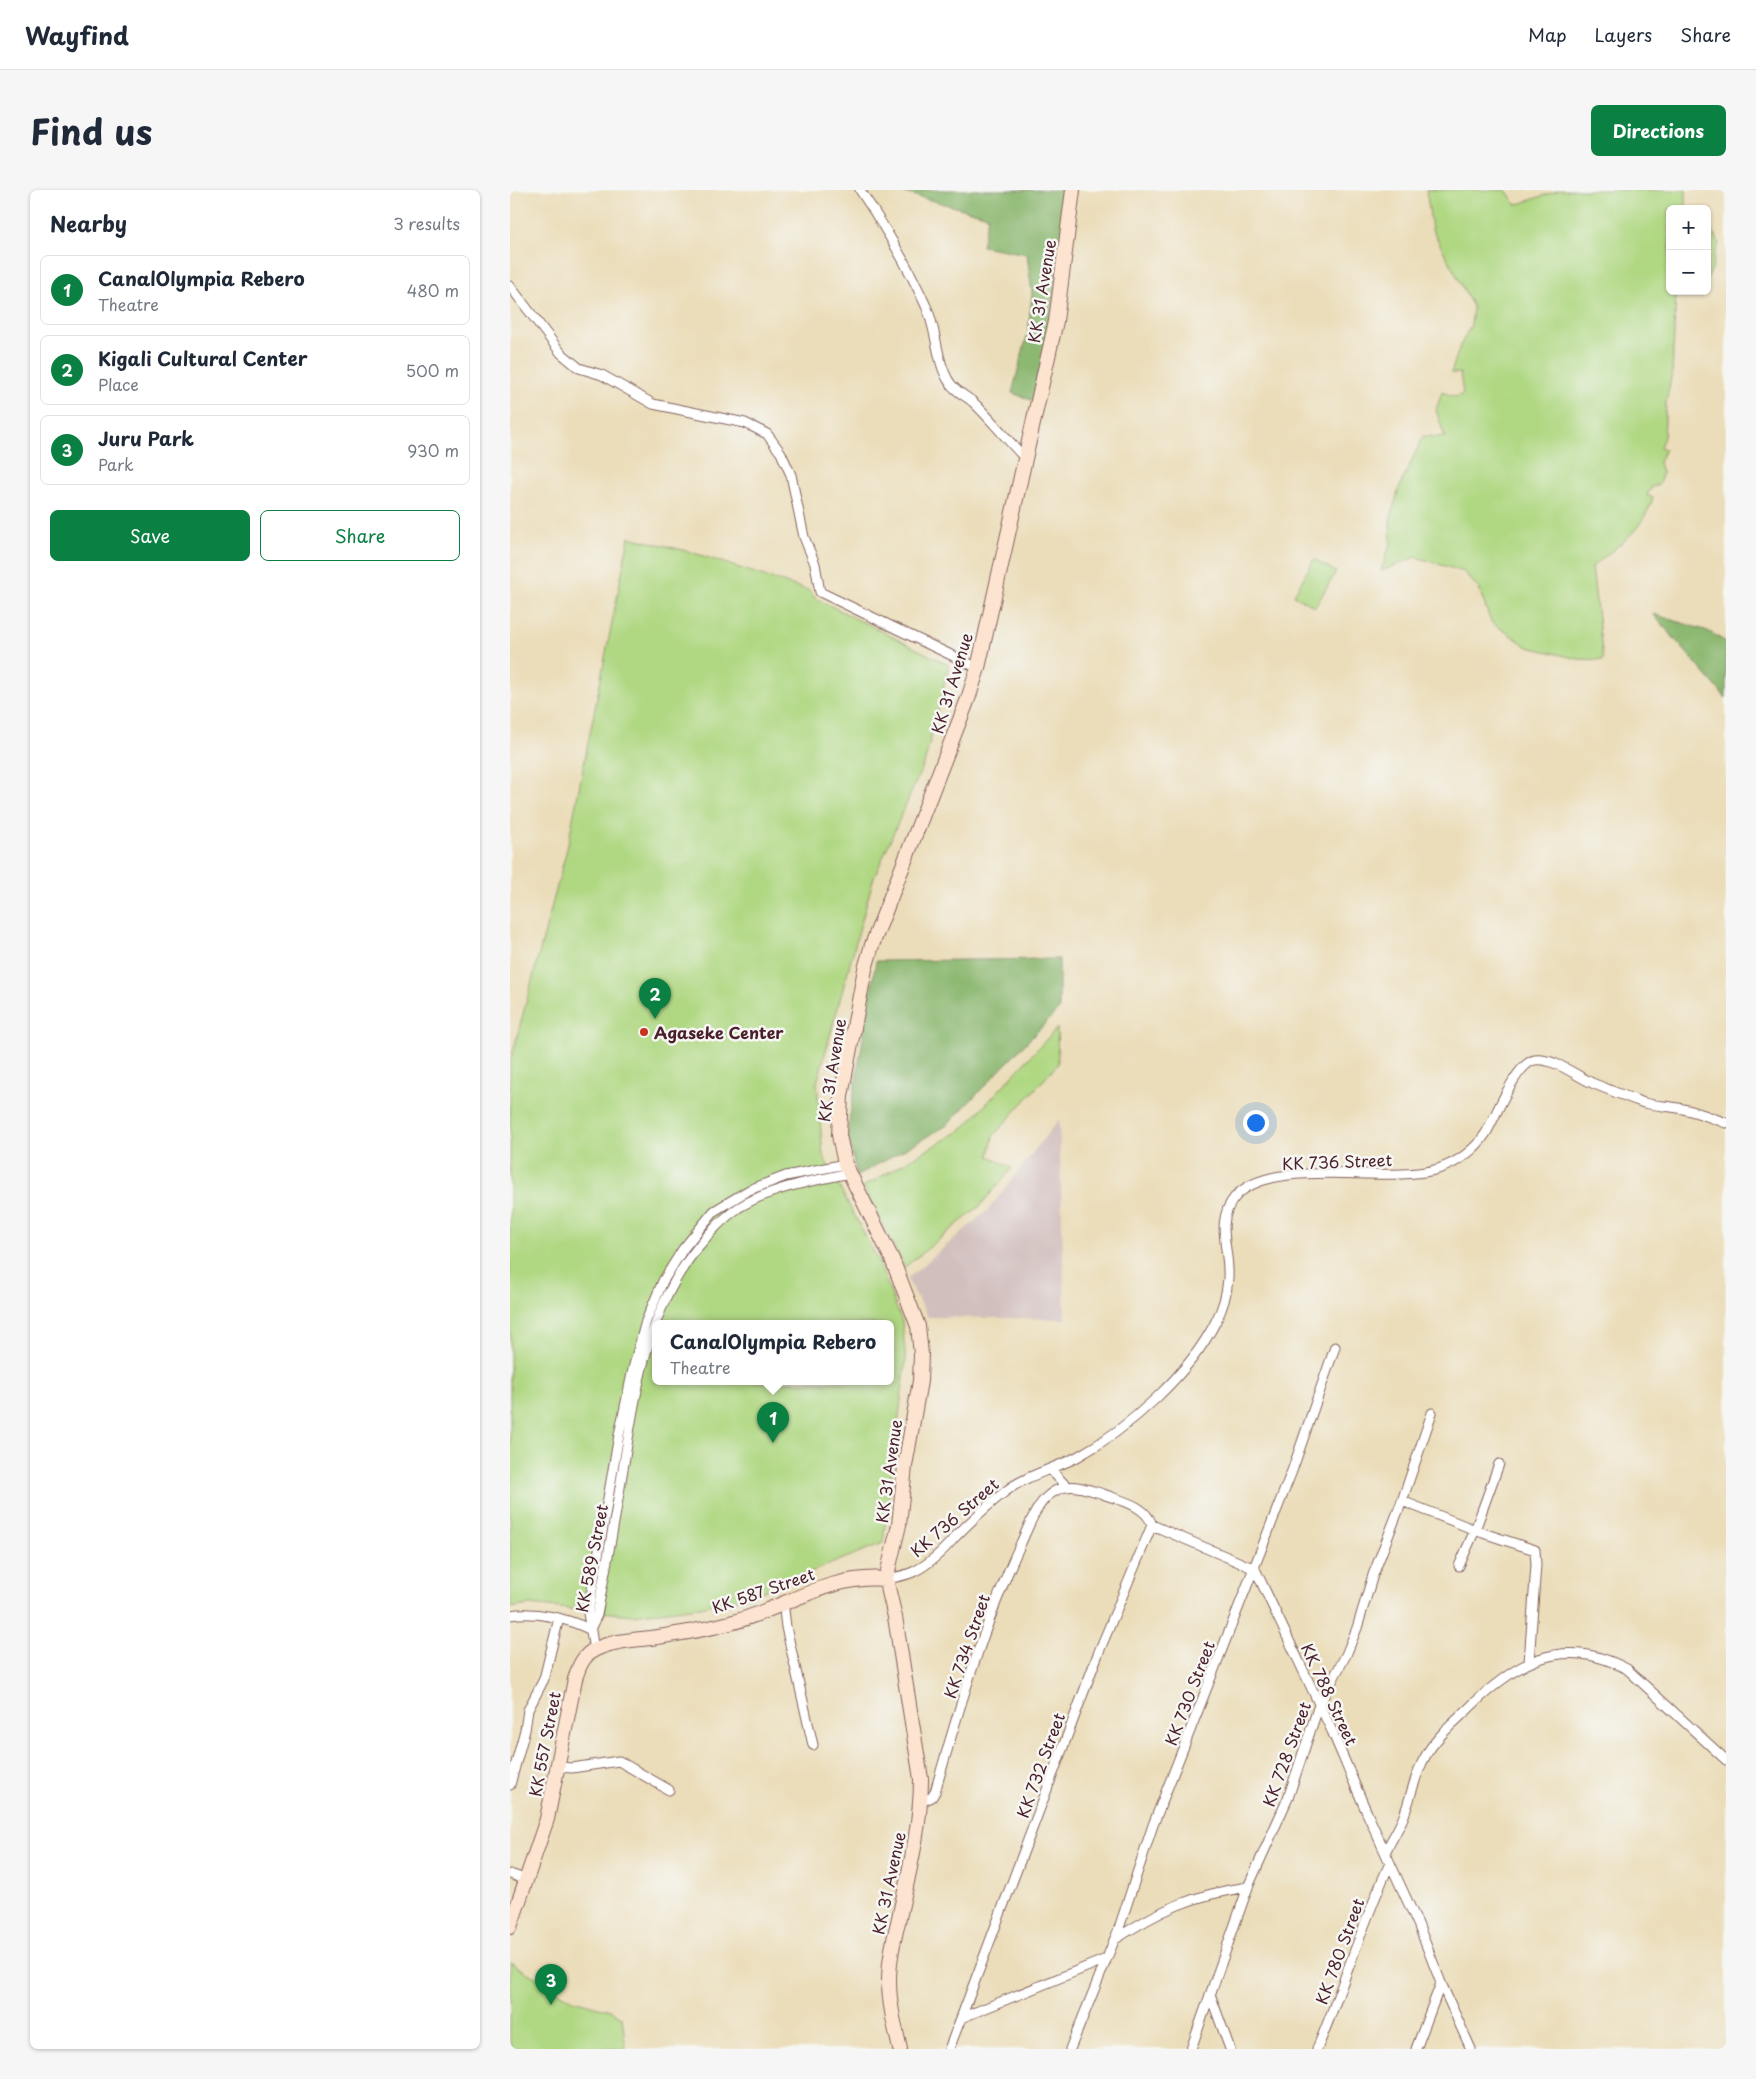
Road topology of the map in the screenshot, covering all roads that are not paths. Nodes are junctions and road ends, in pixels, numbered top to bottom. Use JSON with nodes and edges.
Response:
{"nodes":[{"id":1,"x":860,"y":190,"type":"edge"},
{"id":2,"x":1073,"y":190,"type":"edge"},
{"id":3,"x":510,"y":286,"type":"edge"},
{"id":4,"x":1026,"y":458,"type":"junction"},
{"id":5,"x":978,"y":668,"type":"junction"},
{"id":6,"x":1726,"y":1123,"type":"edge"},
{"id":7,"x":847,"y":1168,"type":"junction"},
{"id":8,"x":656,"y":1320,"type":"edge"},
{"id":9,"x":652,"y":1332,"type":"edge"},
{"id":10,"x":1335,"y":1347,"type":"dead end"},
{"id":11,"x":1432,"y":1413,"type":"dead end"},
{"id":12,"x":1498,"y":1464,"type":"dead end"},
{"id":13,"x":1050,"y":1469,"type":"junction"},
{"id":14,"x":1066,"y":1486,"type":"junction"},
{"id":15,"x":1402,"y":1501,"type":"junction"},
{"id":16,"x":1152,"y":1525,"type":"junction"},
{"id":17,"x":1475,"y":1530,"type":"junction"},
{"id":18,"x":1459,"y":1566,"type":"dead end"},
{"id":19,"x":1254,"y":1569,"type":"junction"},
{"id":20,"x":886,"y":1579,"type":"junction"},
{"id":21,"x":783,"y":1602,"type":"junction"},
{"id":22,"x":510,"y":1615,"type":"edge"},
{"id":23,"x":559,"y":1618,"type":"junction"},
{"id":24,"x":590,"y":1629,"type":"junction"},
{"id":25,"x":594,"y":1650,"type":"junction"},
{"id":26,"x":1529,"y":1662,"type":"junction"},
{"id":27,"x":1319,"y":1705,"type":"junction"},
{"id":28,"x":814,"y":1745,"type":"dead end"},
{"id":29,"x":1726,"y":1760,"type":"edge"},
{"id":30,"x":559,"y":1767,"type":"junction"},
{"id":31,"x":510,"y":1785,"type":"edge"},
{"id":32,"x":668,"y":1790,"type":"dead end"},
{"id":33,"x":921,"y":1802,"type":"junction"},
{"id":34,"x":1385,"y":1852,"type":"junction"},
{"id":35,"x":1390,"y":1863,"type":"junction"},
{"id":36,"x":510,"y":1874,"type":"edge"},
{"id":37,"x":527,"y":1880,"type":"junction"},
{"id":38,"x":1248,"y":1887,"type":"junction"},
{"id":39,"x":510,"y":1927,"type":"edge"},
{"id":40,"x":1114,"y":1940,"type":"junction"},
{"id":41,"x":1106,"y":1959,"type":"junction"},
{"id":42,"x":1441,"y":1983,"type":"junction"},
{"id":43,"x":1210,"y":1994,"type":"junction"},
{"id":44,"x":961,"y":2018,"type":"junction"},
{"id":45,"x":900,"y":2049,"type":"edge"},
{"id":46,"x":949,"y":2049,"type":"edge"},
{"id":47,"x":1070,"y":2049,"type":"edge"},
{"id":48,"x":1191,"y":2049,"type":"edge"},
{"id":49,"x":1230,"y":2049,"type":"edge"},
{"id":50,"x":1317,"y":2049,"type":"edge"},
{"id":51,"x":1416,"y":2049,"type":"edge"},
{"id":52,"x":1471,"y":2049,"type":"edge"}],
"edges":[{"from":1,"to":4,"type":"street"},
{"from":2,"to":4,"type":"main road","name":"KK 31 Avenue"},
{"from":3,"to":5,"type":"street"},
{"from":4,"to":5,"type":"main road","name":"KK 31 Avenue"},
{"from":5,"to":7,"type":"main road","name":"KK 31 Avenue"},
{"from":6,"to":13,"type":"street","name":"KK 736 Street"},
{"from":7,"to":8,"type":"street","name":"KK 589 Street"},
{"from":7,"to":20,"type":"main road","name":"KK 31 Avenue"},
{"from":9,"to":24,"type":"street","name":"KK 589 Street"},
{"from":10,"to":19,"type":"street","name":"KK 730 Street"},
{"from":11,"to":15,"type":"street","name":"KK 728 Street"},
{"from":12,"to":17,"type":"street"},
{"from":13,"to":14,"type":"street"},
{"from":13,"to":20,"type":"street","name":"KK 736 Street"},
{"from":14,"to":16,"type":"street"},
{"from":14,"to":33,"type":"street","name":"KK 734 Street"},
{"from":15,"to":17,"type":"street"},
{"from":15,"to":27,"type":"street","name":"KK 728 Street"},
{"from":16,"to":19,"type":"street"},
{"from":16,"to":44,"type":"street","name":"KK 732 Street"},
{"from":17,"to":18,"type":"street"},
{"from":17,"to":26,"type":"street"},
{"from":19,"to":27,"type":"street","name":"KK 788 Street"},
{"from":19,"to":40,"type":"street","name":"KK 730 Street"},
{"from":20,"to":21,"type":"main road","name":"KK 587 Street"},
{"from":20,"to":33,"type":"main road","name":"KK 31 Avenue"},
{"from":21,"to":25,"type":"main road","name":"KK 587 Street"},
{"from":21,"to":28,"type":"street"},
{"from":22,"to":23,"type":"street"},
{"from":23,"to":24,"type":"street"},
{"from":23,"to":31,"type":"street"},
{"from":24,"to":25,"type":"street"},
{"from":25,"to":30,"type":"main road","name":"KK 557 Street"},
{"from":26,"to":29,"type":"street"},
{"from":26,"to":34,"type":"street"},
{"from":27,"to":34,"type":"street","name":"KK 788 Street"},
{"from":27,"to":38,"type":"street","name":"KK 728 Street"},
{"from":30,"to":32,"type":"street"},
{"from":30,"to":37,"type":"main road","name":"KK 557 Street"},
{"from":33,"to":45,"type":"main road","name":"KK 31 Avenue"},
{"from":34,"to":35,"type":"street","name":"KK 788 Street"},
{"from":35,"to":42,"type":"street","name":"KK 788 Street"},
{"from":35,"to":50,"type":"street","name":"KK 780 Street"},
{"from":36,"to":37,"type":"street"},
{"from":37,"to":39,"type":"main road","name":"KK 557 Street"},
{"from":38,"to":40,"type":"street"},
{"from":38,"to":43,"type":"street","name":"KK 728 Street"},
{"from":40,"to":41,"type":"street","name":"KK 730 Street"},
{"from":41,"to":44,"type":"street"},
{"from":41,"to":47,"type":"street","name":"KK 730 Street"},
{"from":42,"to":51,"type":"street"},
{"from":42,"to":52,"type":"street","name":"KK 788 Street"},
{"from":43,"to":48,"type":"street","name":"KK 728 Street"},
{"from":43,"to":49,"type":"street"},
{"from":44,"to":46,"type":"street","name":"KK 732 Street"}]}
